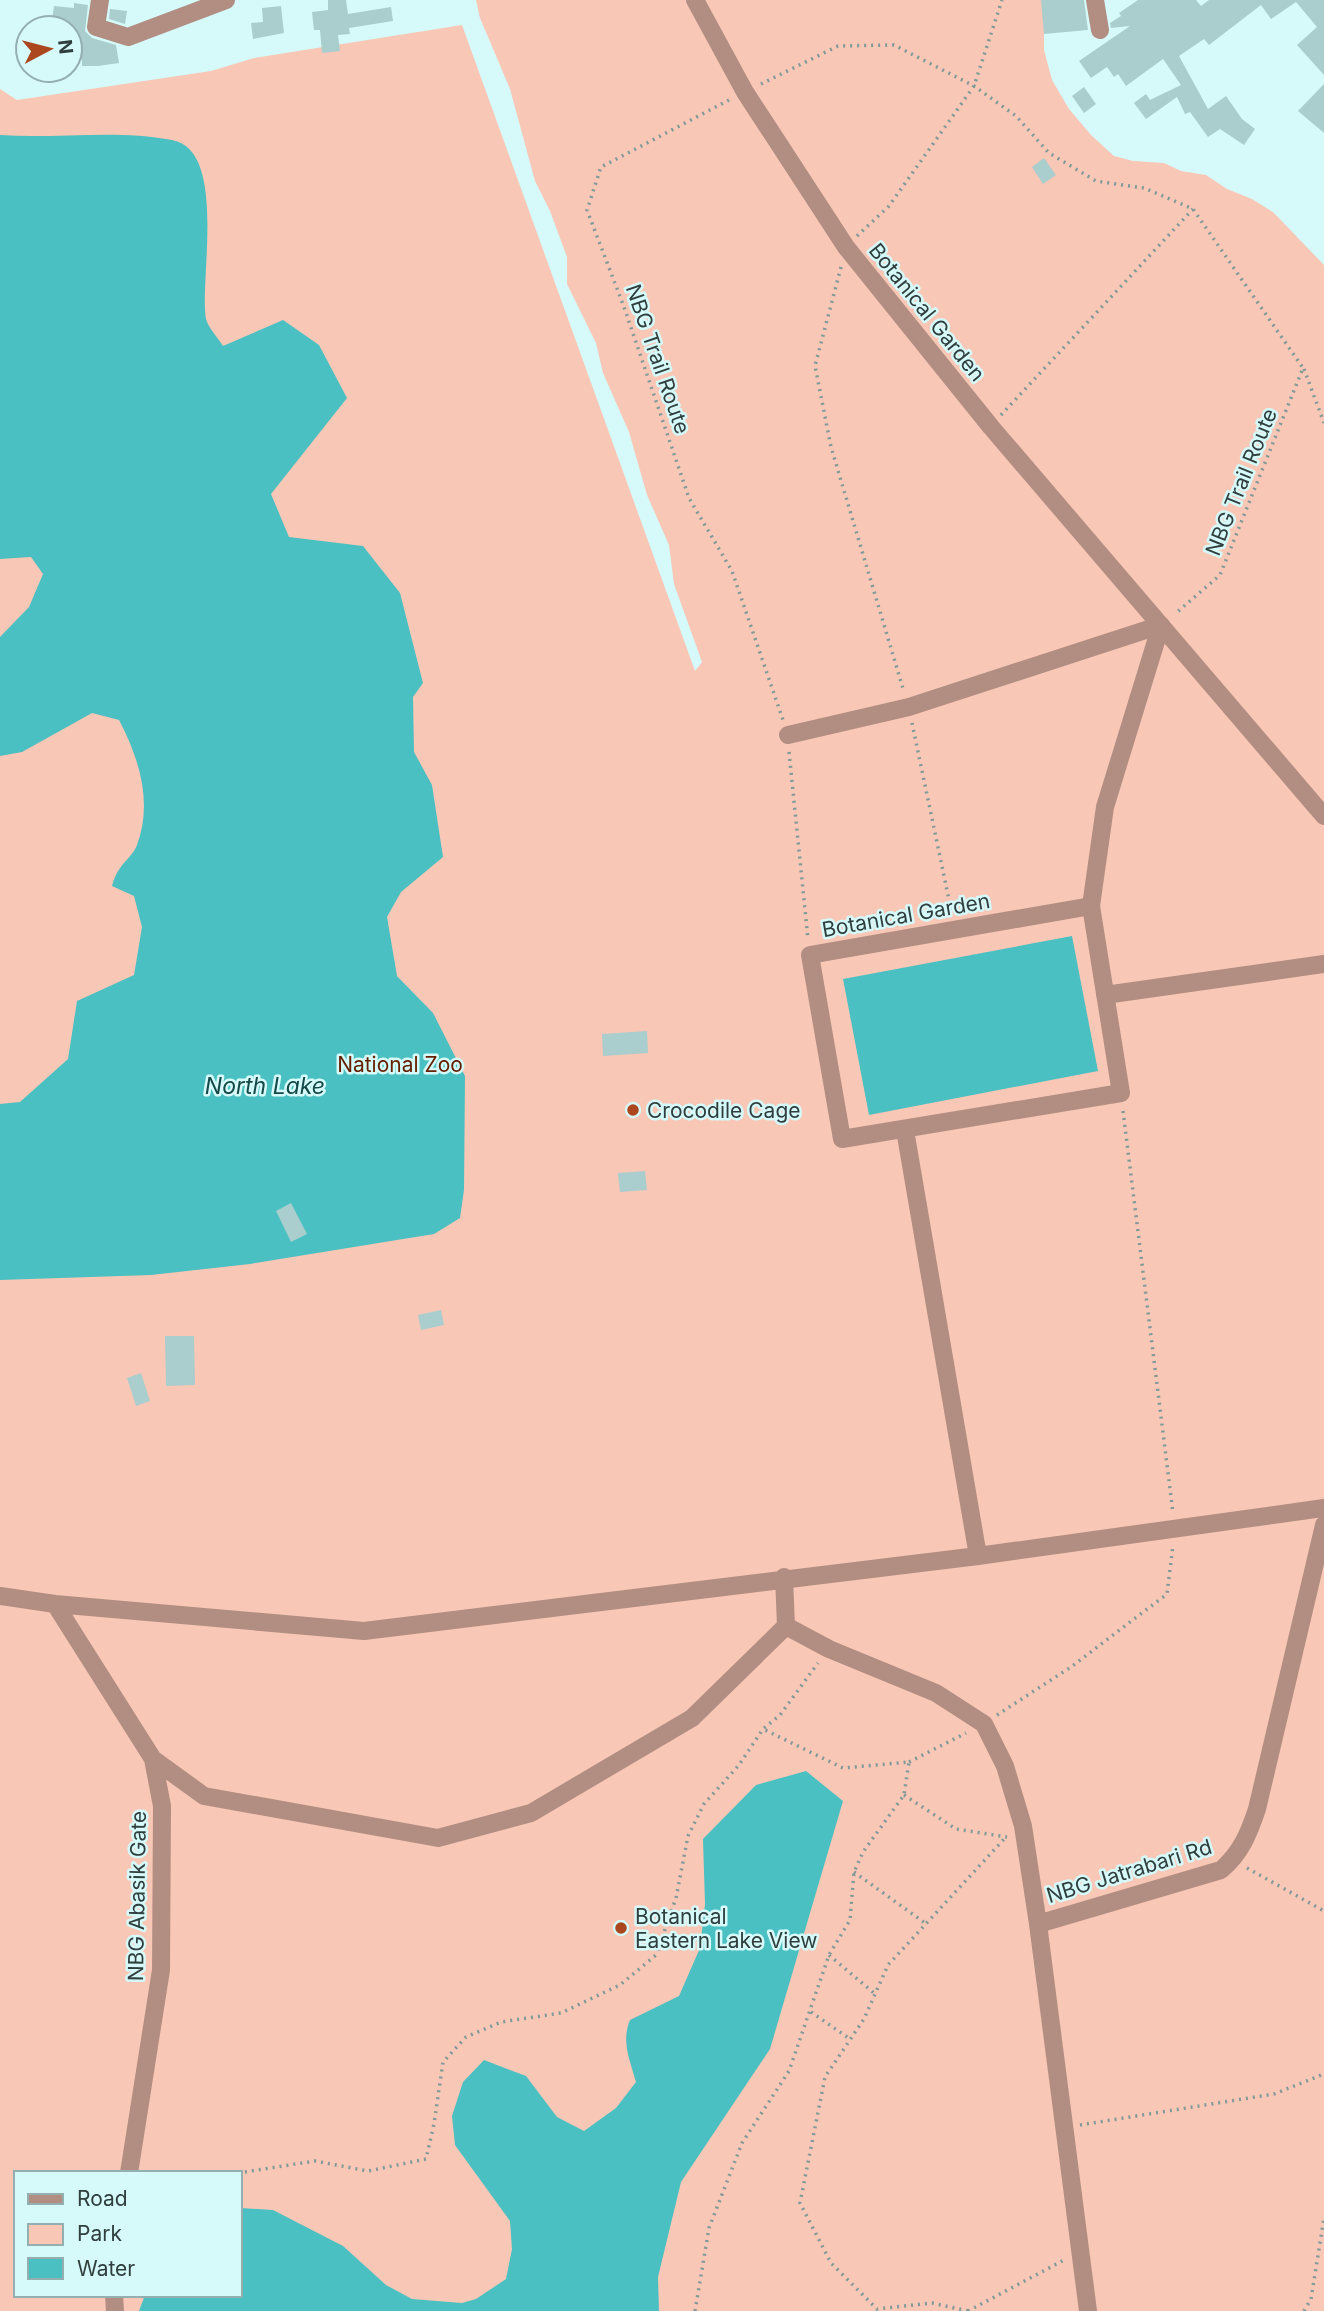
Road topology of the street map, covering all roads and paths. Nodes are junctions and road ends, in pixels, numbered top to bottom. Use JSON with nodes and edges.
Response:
{"nodes":[{"id":1,"x":100,"y":0,"type":"edge"},
{"id":2,"x":226,"y":0,"type":"edge"},
{"id":3,"x":695,"y":0,"type":"edge"},
{"id":4,"x":1002,"y":0,"type":"edge"},
{"id":5,"x":1095,"y":0,"type":"edge"},
{"id":6,"x":1100,"y":30,"type":"dead end"},
{"id":7,"x":974,"y":86,"type":"junction"},
{"id":8,"x":745,"y":92,"type":"junction"},
{"id":9,"x":1193,"y":209,"type":"junction"},
{"id":10,"x":846,"y":247,"type":"junction"},
{"id":11,"x":1303,"y":368,"type":"junction"},
{"id":12,"x":1324,"y":423,"type":"edge"},
{"id":13,"x":990,"y":427,"type":"junction"},
{"id":14,"x":1161,"y":625,"type":"junction"},
{"id":15,"x":909,"y":707,"type":"junction"},
{"id":16,"x":788,"y":735,"type":"junction"},
{"id":17,"x":1324,"y":816,"type":"edge"},
{"id":18,"x":1091,"y":906,"type":"junction"},
{"id":19,"x":956,"y":930,"type":"junction"},
{"id":20,"x":810,"y":955,"type":"junction"},
{"id":21,"x":1324,"y":964,"type":"edge"},
{"id":22,"x":1105,"y":995,"type":"junction"},
{"id":23,"x":1121,"y":1093,"type":"junction"},
{"id":24,"x":905,"y":1130,"type":"junction"},
{"id":25,"x":1324,"y":1508,"type":"edge"},
{"id":26,"x":1324,"y":1525,"type":"edge"},
{"id":27,"x":1175,"y":1529,"type":"junction"},
{"id":28,"x":978,"y":1556,"type":"junction"},
{"id":29,"x":785,"y":1577,"type":"junction"},
{"id":30,"x":0,"y":1596,"type":"edge"},
{"id":31,"x":55,"y":1604,"type":"junction"},
{"id":32,"x":786,"y":1626,"type":"junction"},
{"id":33,"x":829,"y":1649,"type":"junction"},
{"id":34,"x":984,"y":1724,"type":"junction"},
{"id":35,"x":762,"y":1730,"type":"junction"},
{"id":36,"x":153,"y":1759,"type":"junction"},
{"id":37,"x":909,"y":1762,"type":"junction"},
{"id":38,"x":904,"y":1795,"type":"junction"},
{"id":39,"x":1023,"y":1826,"type":"junction"},
{"id":40,"x":1006,"y":1838,"type":"junction"},
{"id":41,"x":1233,"y":1860,"type":"junction"},
{"id":42,"x":854,"y":1872,"type":"junction"},
{"id":43,"x":1324,"y":1910,"type":"edge"},
{"id":44,"x":925,"y":1923,"type":"junction"},
{"id":45,"x":1038,"y":1924,"type":"junction"},
{"id":46,"x":829,"y":1955,"type":"junction"},
{"id":47,"x":875,"y":1994,"type":"junction"},
{"id":48,"x":811,"y":2012,"type":"junction"},
{"id":49,"x":850,"y":2039,"type":"junction"},
{"id":50,"x":1324,"y":2074,"type":"edge"},
{"id":51,"x":1064,"y":2127,"type":"junction"},
{"id":52,"x":129,"y":2171,"type":"edge"},
{"id":53,"x":242,"y":2172,"type":"edge"},
{"id":54,"x":1324,"y":2218,"type":"edge"},
{"id":55,"x":1080,"y":2252,"type":"junction"},
{"id":56,"x":695,"y":2311,"type":"edge"},
{"id":57,"x":968,"y":2311,"type":"edge"},
{"id":58,"x":1088,"y":2311,"type":"edge"},
{"id":59,"x":1304,"y":2311,"type":"edge"}],
"edges":[{"from":1,"to":2,"type":"street"},
{"from":3,"to":8,"type":"street","name":"Botanical Garden"},
{"from":4,"to":7,"type":"path"},
{"from":5,"to":6,"type":"street"},
{"from":7,"to":8,"type":"path","name":"NBG Trail Route"},
{"from":7,"to":9,"type":"path","name":"NBG Trail Route"},
{"from":7,"to":10,"type":"path"},
{"from":8,"to":10,"type":"street","name":"Botanical Garden"},
{"from":8,"to":16,"type":"path","name":"NBG Trail Route"},
{"from":9,"to":11,"type":"path"},
{"from":9,"to":13,"type":"path"},
{"from":10,"to":13,"type":"street","name":"Botanical Garden"},
{"from":10,"to":15,"type":"path"},
{"from":11,"to":12,"type":"path"},
{"from":11,"to":14,"type":"path","name":"NBG Trail Route"},
{"from":13,"to":14,"type":"street","name":"Botanical Garden"},
{"from":14,"to":15,"type":"street"},
{"from":14,"to":17,"type":"street","name":"Botanical Garden"},
{"from":14,"to":18,"type":"street"},
{"from":15,"to":16,"type":"street"},
{"from":15,"to":19,"type":"path"},
{"from":16,"to":20,"type":"path","name":"NBG Trail Route"},
{"from":18,"to":19,"type":"street","name":"Botanical Garden"},
{"from":18,"to":22,"type":"street"},
{"from":19,"to":20,"type":"street","name":"Botanical Garden"},
{"from":20,"to":24,"type":"street","name":"Botanical Garden"},
{"from":21,"to":22,"type":"street"},
{"from":22,"to":23,"type":"street"},
{"from":23,"to":24,"type":"street","name":"Botanical Garden"},
{"from":23,"to":27,"type":"path"},
{"from":24,"to":28,"type":"street"},
{"from":25,"to":27,"type":"street"},
{"from":26,"to":41,"type":"street","name":"NBG Jatrabari Rd"},
{"from":27,"to":28,"type":"street"},
{"from":27,"to":34,"type":"path"},
{"from":28,"to":29,"type":"street"},
{"from":29,"to":31,"type":"street"},
{"from":29,"to":32,"type":"street"},
{"from":30,"to":31,"type":"street"},
{"from":31,"to":36,"type":"street","name":"NBG Abasik Gate"},
{"from":32,"to":33,"type":"street"},
{"from":32,"to":36,"type":"street"},
{"from":33,"to":34,"type":"street"},
{"from":33,"to":35,"type":"path"},
{"from":34,"to":37,"type":"path"},
{"from":34,"to":39,"type":"street"},
{"from":35,"to":37,"type":"path"},
{"from":35,"to":53,"type":"path"},
{"from":36,"to":52,"type":"street","name":"NBG Abasik Gate"},
{"from":37,"to":38,"type":"path"},
{"from":38,"to":40,"type":"path"},
{"from":38,"to":42,"type":"path"},
{"from":39,"to":40,"type":"path"},
{"from":39,"to":45,"type":"street"},
{"from":40,"to":44,"type":"path"},
{"from":41,"to":43,"type":"path"},
{"from":41,"to":45,"type":"street","name":"NBG Jatrabari Rd"},
{"from":42,"to":44,"type":"path"},
{"from":42,"to":46,"type":"path"},
{"from":44,"to":47,"type":"path"},
{"from":45,"to":51,"type":"street","name":"NBG Jatrabari Rd"},
{"from":46,"to":47,"type":"path"},
{"from":46,"to":48,"type":"path"},
{"from":47,"to":49,"type":"path"},
{"from":48,"to":49,"type":"path"},
{"from":48,"to":56,"type":"path"},
{"from":49,"to":57,"type":"path"},
{"from":50,"to":51,"type":"path"},
{"from":51,"to":55,"type":"street","name":"NBG Jatrabari Rd"},
{"from":54,"to":59,"type":"path"},
{"from":55,"to":57,"type":"path"},
{"from":55,"to":58,"type":"street","name":"NBG Jatrabari Rd"}]}
